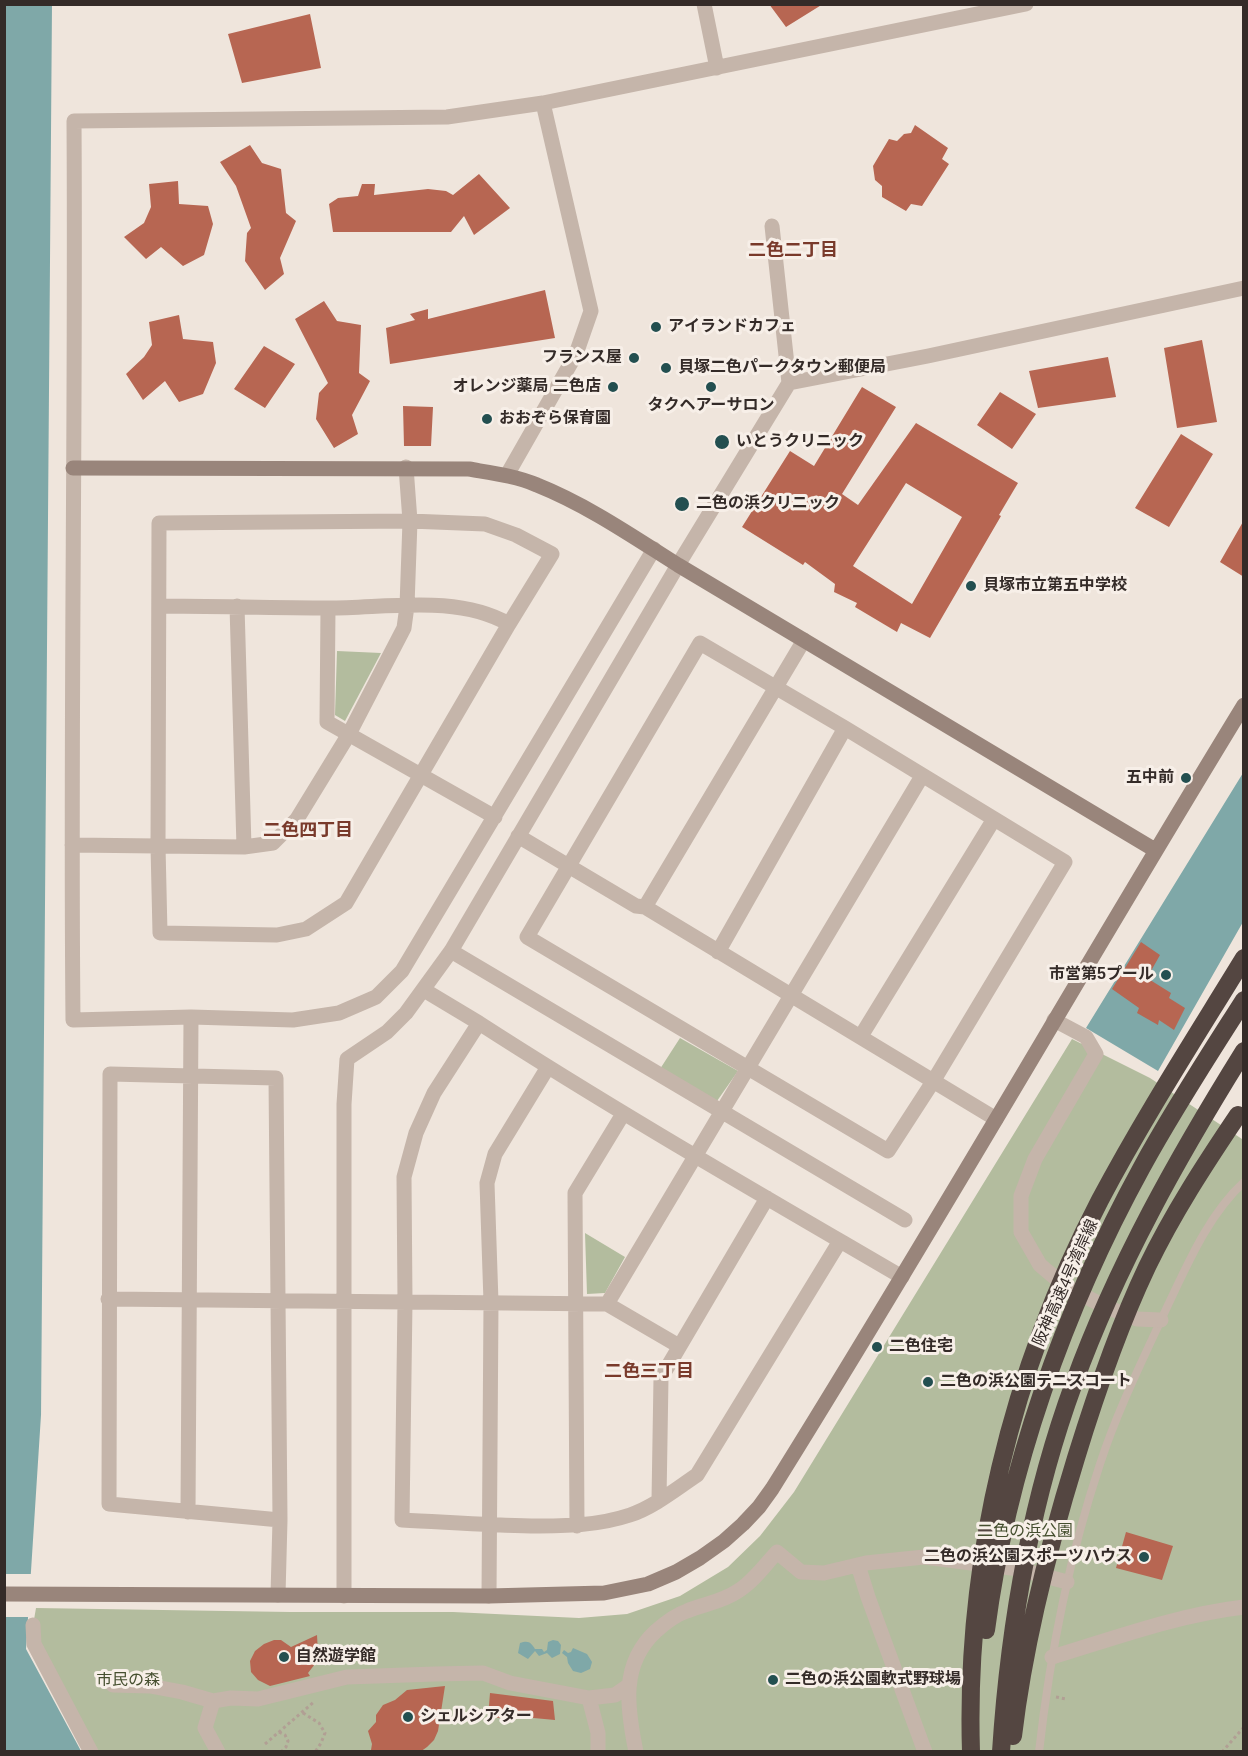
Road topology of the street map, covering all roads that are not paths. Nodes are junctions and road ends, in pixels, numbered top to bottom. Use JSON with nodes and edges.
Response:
{"nodes":[{"id":1,"x":704,"y":4,"type":"edge"},
{"id":2,"x":1026,"y":4,"type":"edge"},
{"id":3,"x":717,"y":68,"type":"junction"},
{"id":4,"x":543,"y":103,"type":"junction"},
{"id":5,"x":772,"y":226,"type":"dead end"},
{"id":6,"x":1244,"y":288,"type":"edge"},
{"id":7,"x":789,"y":383,"type":"junction"},
{"id":8,"x":406,"y":467,"type":"junction"},
{"id":9,"x":74,"y":468,"type":"junction"},
{"id":10,"x":507,"y":476,"type":"junction"},
{"id":11,"x":410,"y":521,"type":"junction"},
{"id":12,"x":654,"y":549,"type":"junction"},
{"id":13,"x":678,"y":565,"type":"junction"},
{"id":14,"x":159,"y":606,"type":"junction"},
{"id":15,"x":237,"y":606,"type":"junction"},
{"id":16,"x":408,"y":606,"type":"junction"},
{"id":17,"x":328,"y":608,"type":"junction"},
{"id":18,"x":509,"y":624,"type":"junction"},
{"id":19,"x":804,"y":640,"type":"junction"},
{"id":20,"x":775,"y":686,"type":"junction"},
{"id":21,"x":1244,"y":705,"type":"edge"},
{"id":22,"x":845,"y":728,"type":"junction"},
{"id":23,"x":348,"y":734,"type":"junction"},
{"id":24,"x":420,"y":776,"type":"junction"},
{"id":25,"x":922,"y":776,"type":"junction"},
{"id":26,"x":495,"y":817,"type":"junction"},
{"id":27,"x":994,"y":819,"type":"junction"},
{"id":28,"x":518,"y":836,"type":"junction"},
{"id":29,"x":72,"y":845,"type":"junction"},
{"id":30,"x":158,"y":846,"type":"junction"},
{"id":31,"x":244,"y":847,"type":"junction"},
{"id":32,"x":1155,"y":850,"type":"junction"},
{"id":33,"x":568,"y":866,"type":"junction"},
{"id":34,"x":645,"y":907,"type":"junction"},
{"id":35,"x":451,"y":951,"type":"junction"},
{"id":36,"x":718,"y":952,"type":"junction"},
{"id":37,"x":1244,"y":958,"type":"edge"},
{"id":38,"x":424,"y":990,"type":"junction"},
{"id":39,"x":792,"y":994,"type":"junction"},
{"id":40,"x":1244,"y":1000,"type":"edge"},
{"id":41,"x":191,"y":1017,"type":"junction"},
{"id":42,"x":1054,"y":1020,"type":"junction"},
{"id":43,"x":479,"y":1023,"type":"junction"},
{"id":44,"x":861,"y":1036,"type":"junction"},
{"id":45,"x":1244,"y":1051,"type":"edge"},
{"id":46,"x":548,"y":1067,"type":"junction"},
{"id":47,"x":748,"y":1067,"type":"junction"},
{"id":48,"x":191,"y":1076,"type":"junction"},
{"id":49,"x":934,"y":1080,"type":"junction"},
{"id":50,"x":722,"y":1112,"type":"junction"},
{"id":51,"x":622,"y":1113,"type":"junction"},
{"id":52,"x":1238,"y":1115,"type":"dead end"},
{"id":53,"x":996,"y":1119,"type":"junction"},
{"id":54,"x":696,"y":1155,"type":"junction"},
{"id":55,"x":1244,"y":1182,"type":"edge"},
{"id":56,"x":767,"y":1198,"type":"junction"},
{"id":57,"x":905,"y":1220,"type":"dead end"},
{"id":58,"x":840,"y":1241,"type":"junction"},
{"id":59,"x":902,"y":1277,"type":"junction"},
{"id":60,"x":108,"y":1299,"type":"junction"},
{"id":61,"x":190,"y":1299,"type":"junction"},
{"id":62,"x":278,"y":1302,"type":"junction"},
{"id":63,"x":344,"y":1302,"type":"junction"},
{"id":64,"x":405,"y":1302,"type":"junction"},
{"id":65,"x":491,"y":1302,"type":"junction"},
{"id":66,"x":577,"y":1304,"type":"junction"},
{"id":67,"x":607,"y":1304,"type":"junction"},
{"id":68,"x":1161,"y":1320,"type":"junction"},
{"id":69,"x":680,"y":1346,"type":"junction"},
{"id":70,"x":659,"y":1500,"type":"junction"},
{"id":71,"x":189,"y":1512,"type":"junction"},
{"id":72,"x":280,"y":1520,"type":"junction"},
{"id":73,"x":490,"y":1526,"type":"junction"},
{"id":74,"x":577,"y":1526,"type":"junction"},
{"id":75,"x":858,"y":1565,"type":"junction"},
{"id":76,"x":1067,"y":1582,"type":"junction"},
{"id":77,"x":4,"y":1594,"type":"edge"},
{"id":78,"x":278,"y":1595,"type":"junction"},
{"id":79,"x":344,"y":1596,"type":"junction"},
{"id":80,"x":489,"y":1596,"type":"junction"},
{"id":81,"x":1244,"y":1607,"type":"edge"},
{"id":82,"x":33,"y":1625,"type":"dead end"},
{"id":83,"x":1052,"y":1657,"type":"junction"},
{"id":84,"x":113,"y":1685,"type":"dead end"},
{"id":85,"x":628,"y":1686,"type":"junction"},
{"id":86,"x":589,"y":1698,"type":"junction"},
{"id":87,"x":213,"y":1701,"type":"junction"},
{"id":88,"x":91,"y":1752,"type":"edge"},
{"id":89,"x":218,"y":1752,"type":"edge"},
{"id":90,"x":598,"y":1752,"type":"edge"},
{"id":91,"x":636,"y":1752,"type":"edge"},
{"id":92,"x":925,"y":1752,"type":"edge"},
{"id":93,"x":972,"y":1752,"type":"edge"},
{"id":94,"x":1001,"y":1752,"type":"edge"},
{"id":95,"x":1012,"y":1752,"type":"edge"},
{"id":96,"x":1039,"y":1752,"type":"edge"}],
"edges":[{"from":1,"to":3,"type":"street"},
{"from":2,"to":3,"type":"street"},
{"from":3,"to":4,"type":"street"},
{"from":4,"to":9,"type":"street"},
{"from":4,"to":10,"type":"street"},
{"from":5,"to":7,"type":"street"},
{"from":6,"to":7,"type":"street"},
{"from":7,"to":13,"type":"street"},
{"from":8,"to":9,"type":"street"},
{"from":8,"to":10,"type":"street"},
{"from":8,"to":11,"type":"street"},
{"from":9,"to":29,"type":"street"},
{"from":10,"to":12,"type":"street"},
{"from":11,"to":14,"type":"street"},
{"from":11,"to":16,"type":"street"},
{"from":11,"to":18,"type":"street"},
{"from":12,"to":13,"type":"street"},
{"from":12,"to":26,"type":"street"},
{"from":13,"to":19,"type":"street"},
{"from":13,"to":28,"type":"street"},
{"from":14,"to":15,"type":"street"},
{"from":14,"to":30,"type":"street"},
{"from":15,"to":17,"type":"street"},
{"from":15,"to":31,"type":"street"},
{"from":16,"to":17,"type":"street"},
{"from":16,"to":18,"type":"street"},
{"from":16,"to":23,"type":"street"},
{"from":17,"to":23,"type":"street"},
{"from":18,"to":24,"type":"street"},
{"from":19,"to":20,"type":"street"},
{"from":19,"to":32,"type":"street"},
{"from":20,"to":22,"type":"street"},
{"from":20,"to":33,"type":"street"},
{"from":20,"to":34,"type":"street"},
{"from":21,"to":32,"type":"street"},
{"from":22,"to":25,"type":"street"},
{"from":22,"to":36,"type":"street"},
{"from":23,"to":24,"type":"street"},
{"from":23,"to":31,"type":"street"},
{"from":24,"to":26,"type":"street"},
{"from":24,"to":30,"type":"street"},
{"from":25,"to":27,"type":"street"},
{"from":25,"to":39,"type":"street"},
{"from":26,"to":41,"type":"street"},
{"from":27,"to":44,"type":"street"},
{"from":27,"to":49,"type":"street"},
{"from":28,"to":33,"type":"street"},
{"from":28,"to":35,"type":"street"},
{"from":29,"to":30,"type":"street"},
{"from":29,"to":41,"type":"street"},
{"from":30,"to":31,"type":"street"},
{"from":32,"to":42,"type":"street"},
{"from":33,"to":34,"type":"street"},
{"from":33,"to":47,"type":"street"},
{"from":34,"to":36,"type":"street"},
{"from":35,"to":38,"type":"street"},
{"from":35,"to":50,"type":"street"},
{"from":36,"to":39,"type":"street"},
{"from":37,"to":93,"type":"highway","bridge":true},
{"from":38,"to":43,"type":"street"},
{"from":38,"to":63,"type":"street"},
{"from":39,"to":44,"type":"street"},
{"from":39,"to":47,"type":"street"},
{"from":40,"to":93,"type":"highway","name":"阪神高速4号湾岸線","bridge":true},
{"from":41,"to":48,"type":"street"},
{"from":42,"to":53,"type":"street"},
{"from":42,"to":68,"type":"street"},
{"from":43,"to":46,"type":"street"},
{"from":43,"to":64,"type":"street"},
{"from":44,"to":49,"type":"street"},
{"from":45,"to":94,"type":"highway","bridge":true},
{"from":46,"to":51,"type":"street"},
{"from":46,"to":65,"type":"street"},
{"from":47,"to":49,"type":"street"},
{"from":47,"to":50,"type":"street"},
{"from":48,"to":60,"type":"street"},
{"from":48,"to":61,"type":"street"},
{"from":48,"to":62,"type":"street"},
{"from":49,"to":53,"type":"street"},
{"from":50,"to":54,"type":"street"},
{"from":50,"to":57,"type":"street"},
{"from":51,"to":54,"type":"street"},
{"from":51,"to":66,"type":"street"},
{"from":52,"to":95,"type":"highway","bridge":true},
{"from":53,"to":59,"type":"street"},
{"from":54,"to":56,"type":"street"},
{"from":54,"to":67,"type":"street"},
{"from":55,"to":68,"type":"lane"},
{"from":56,"to":58,"type":"street"},
{"from":56,"to":69,"type":"street"},
{"from":58,"to":59,"type":"street"},
{"from":58,"to":70,"type":"street"},
{"from":59,"to":80,"type":"street"},
{"from":60,"to":61,"type":"street"},
{"from":60,"to":71,"type":"street"},
{"from":61,"to":62,"type":"street"},
{"from":61,"to":71,"type":"street"},
{"from":62,"to":63,"type":"street"},
{"from":62,"to":72,"type":"street"},
{"from":63,"to":64,"type":"street"},
{"from":63,"to":79,"type":"street"},
{"from":64,"to":65,"type":"street"},
{"from":64,"to":73,"type":"street"},
{"from":65,"to":66,"type":"street"},
{"from":65,"to":73,"type":"street"},
{"from":66,"to":67,"type":"street"},
{"from":66,"to":74,"type":"street"},
{"from":67,"to":69,"type":"street"},
{"from":68,"to":76,"type":"lane"},
{"from":69,"to":70,"type":"street"},
{"from":70,"to":74,"type":"street"},
{"from":71,"to":72,"type":"street"},
{"from":72,"to":78,"type":"street"},
{"from":73,"to":74,"type":"street"},
{"from":73,"to":80,"type":"street"},
{"from":75,"to":76,"type":"street"},
{"from":75,"to":85,"type":"street"},
{"from":75,"to":92,"type":"street"},
{"from":76,"to":83,"type":"lane"},
{"from":77,"to":78,"type":"street"},
{"from":78,"to":79,"type":"street"},
{"from":79,"to":80,"type":"street"},
{"from":81,"to":83,"type":"street"},
{"from":82,"to":88,"type":"street"},
{"from":83,"to":96,"type":"lane"},
{"from":84,"to":87,"type":"street"},
{"from":85,"to":86,"type":"street"},
{"from":85,"to":91,"type":"street"},
{"from":86,"to":87,"type":"street"},
{"from":86,"to":90,"type":"street"},
{"from":87,"to":89,"type":"street"}]}
